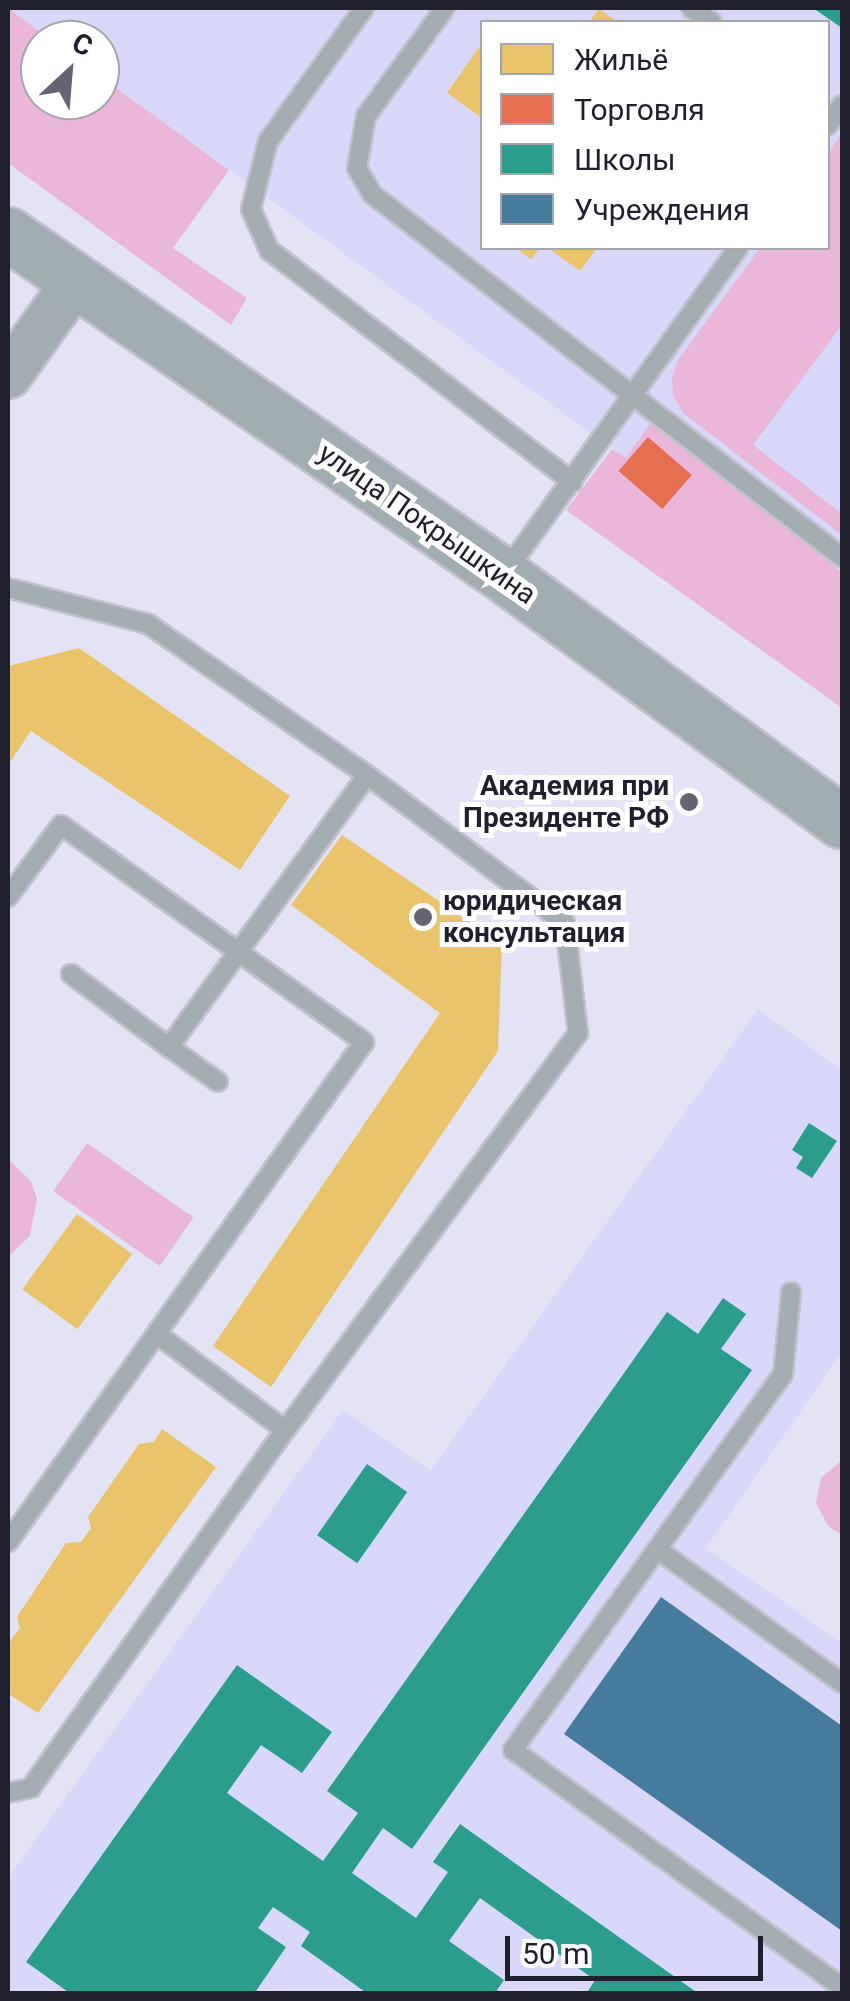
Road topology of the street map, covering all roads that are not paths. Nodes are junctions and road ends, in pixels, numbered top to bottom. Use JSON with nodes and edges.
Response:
{"nodes":[{"id":1,"x":364,"y":8,"type":"edge"},
{"id":2,"x":445,"y":8,"type":"edge"},
{"id":3,"x":8,"y":234,"type":"edge"},
{"id":4,"x":737,"y":250,"type":"edge"},
{"id":5,"x":74,"y":282,"type":"junction"},
{"id":6,"x":8,"y":375,"type":"edge"},
{"id":7,"x":630,"y":394,"type":"junction"},
{"id":8,"x":572,"y":482,"type":"junction"},
{"id":9,"x":842,"y":557,"type":"edge"},
{"id":10,"x":503,"y":575,"type":"junction"},
{"id":11,"x":8,"y":588,"type":"edge"},
{"id":12,"x":368,"y":775,"type":"junction"},
{"id":13,"x":842,"y":822,"type":"edge"},
{"id":14,"x":8,"y":897,"type":"edge"},
{"id":15,"x":239,"y":955,"type":"junction"},
{"id":16,"x":72,"y":974,"type":"dead end"},
{"id":17,"x":170,"y":1047,"type":"junction"},
{"id":18,"x":218,"y":1082,"type":"dead end"},
{"id":19,"x":791,"y":1292,"type":"dead end"},
{"id":20,"x":156,"y":1334,"type":"junction"},
{"id":21,"x":286,"y":1430,"type":"junction"},
{"id":22,"x":8,"y":1542,"type":"edge"},
{"id":23,"x":657,"y":1550,"type":"junction"},
{"id":24,"x":842,"y":1683,"type":"edge"},
{"id":25,"x":8,"y":1793,"type":"edge"},
{"id":26,"x":842,"y":1987,"type":"edge"}],
"edges":[{"from":1,"to":8,"type":"lane"},
{"from":2,"to":7,"type":"lane"},
{"from":3,"to":5,"type":"main road","name":"улица Покрышкина"},
{"from":4,"to":7,"type":"lane"},
{"from":5,"to":6,"type":"street"},
{"from":5,"to":10,"type":"main road","name":"улица Покрышкина"},
{"from":7,"to":8,"type":"lane"},
{"from":7,"to":9,"type":"lane"},
{"from":8,"to":10,"type":"lane"},
{"from":10,"to":13,"type":"main road","name":"улица Покрышкина"},
{"from":11,"to":12,"type":"lane"},
{"from":12,"to":15,"type":"lane"},
{"from":12,"to":21,"type":"lane"},
{"from":14,"to":15,"type":"lane"},
{"from":15,"to":17,"type":"lane"},
{"from":15,"to":20,"type":"lane"},
{"from":16,"to":17,"type":"lane"},
{"from":17,"to":18,"type":"lane"},
{"from":19,"to":23,"type":"lane"},
{"from":20,"to":21,"type":"lane"},
{"from":20,"to":22,"type":"lane"},
{"from":21,"to":25,"type":"lane"},
{"from":23,"to":24,"type":"lane"},
{"from":23,"to":26,"type":"lane"}]}
